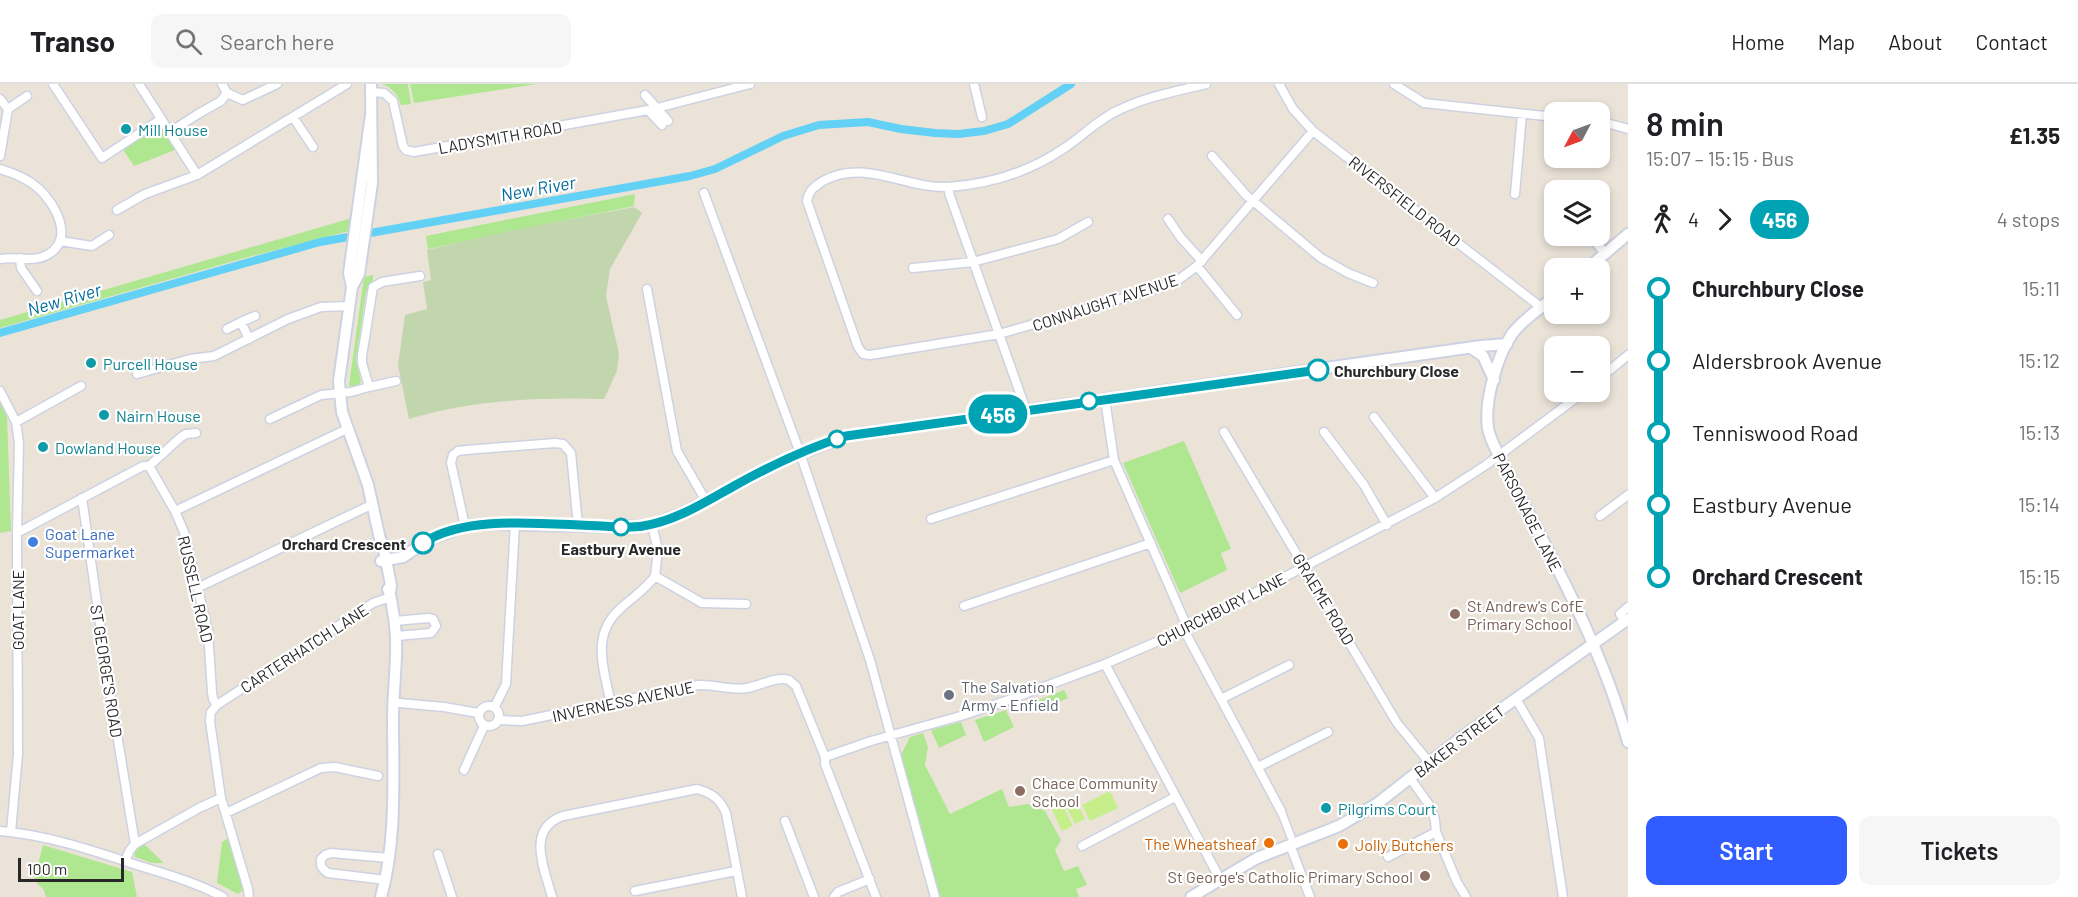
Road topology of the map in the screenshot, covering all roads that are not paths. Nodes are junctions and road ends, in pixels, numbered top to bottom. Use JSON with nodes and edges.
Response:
{"nodes":[{"id":1,"x":53,"y":84,"type":"edge"},
{"id":2,"x":139,"y":84,"type":"edge"},
{"id":3,"x":222,"y":84,"type":"edge"},
{"id":4,"x":277,"y":84,"type":"edge"},
{"id":5,"x":347,"y":84,"type":"edge"},
{"id":6,"x":750,"y":84,"type":"edge"},
{"id":7,"x":974,"y":84,"type":"edge"},
{"id":8,"x":1206,"y":84,"type":"edge"},
{"id":9,"x":1279,"y":84,"type":"edge"},
{"id":10,"x":1394,"y":84,"type":"edge"},
{"id":11,"x":371,"y":88,"type":"edge"},
{"id":12,"x":227,"y":93,"type":"junction"},
{"id":13,"x":645,"y":94,"type":"dead end"},
{"id":14,"x":27,"y":96,"type":"dead end"},
{"id":15,"x":0,"y":99,"type":"edge"},
{"id":16,"x":657,"y":108,"type":"junction"},
{"id":17,"x":8,"y":109,"type":"junction"},
{"id":18,"x":1522,"y":114,"type":"junction"},
{"id":19,"x":1544,"y":116,"type":"edge"},
{"id":20,"x":293,"y":117,"type":"junction"},
{"id":21,"x":982,"y":117,"type":"dead end"},
{"id":22,"x":161,"y":119,"type":"junction"},
{"id":23,"x":1610,"y":124,"type":"edge"},
{"id":24,"x":1628,"y":129,"type":"edge"},
{"id":25,"x":1313,"y":130,"type":"junction"},
{"id":26,"x":170,"y":132,"type":"junction"},
{"id":27,"x":313,"y":147,"type":"dead end"},
{"id":28,"x":0,"y":156,"type":"edge"},
{"id":29,"x":1212,"y":156,"type":"dead end"},
{"id":30,"x":0,"y":169,"type":"edge"},
{"id":31,"x":197,"y":175,"type":"junction"},
{"id":32,"x":948,"y":187,"type":"junction"},
{"id":33,"x":704,"y":193,"type":"dead end"},
{"id":34,"x":1515,"y":194,"type":"dead end"},
{"id":35,"x":1253,"y":201,"type":"junction"},
{"id":36,"x":117,"y":210,"type":"dead end"},
{"id":37,"x":1168,"y":219,"type":"dead end"},
{"id":38,"x":1088,"y":222,"type":"dead end"},
{"id":39,"x":109,"y":235,"type":"dead end"},
{"id":40,"x":1626,"y":240,"type":"edge"},
{"id":41,"x":60,"y":241,"type":"junction"},
{"id":42,"x":1599,"y":246,"type":"edge"},
{"id":43,"x":1605,"y":253,"type":"junction"},
{"id":44,"x":20,"y":258,"type":"junction"},
{"id":45,"x":1599,"y":258,"type":"edge"},
{"id":46,"x":0,"y":259,"type":"edge"},
{"id":47,"x":973,"y":262,"type":"junction"},
{"id":48,"x":1200,"y":263,"type":"junction"},
{"id":49,"x":913,"y":268,"type":"dead end"},
{"id":50,"x":420,"y":276,"type":"dead end"},
{"id":51,"x":1373,"y":283,"type":"dead end"},
{"id":52,"x":647,"y":289,"type":"dead end"},
{"id":53,"x":37,"y":291,"type":"dead end"},
{"id":54,"x":350,"y":306,"type":"junction"},
{"id":55,"x":1542,"y":308,"type":"joint"},
{"id":56,"x":1237,"y":315,"type":"dead end"},
{"id":57,"x":255,"y":316,"type":"dead end"},
{"id":58,"x":241,"y":322,"type":"junction"},
{"id":59,"x":227,"y":329,"type":"dead end"},
{"id":60,"x":999,"y":334,"type":"junction"},
{"id":61,"x":249,"y":339,"type":"junction"},
{"id":62,"x":1507,"y":344,"type":"junction"},
{"id":63,"x":1471,"y":348,"type":"junction"},
{"id":64,"x":1628,"y":355,"type":"edge"},
{"id":65,"x":1610,"y":370,"type":"edge"},
{"id":66,"x":137,"y":374,"type":"dead end"},
{"id":67,"x":1494,"y":380,"type":"junction"},
{"id":68,"x":396,"y":381,"type":"dead end"},
{"id":69,"x":81,"y":386,"type":"dead end"},
{"id":70,"x":369,"y":387,"type":"junction"},
{"id":71,"x":0,"y":391,"type":"edge"},
{"id":72,"x":340,"y":393,"type":"junction"},
{"id":73,"x":1105,"y":399,"type":"junction"},
{"id":74,"x":1570,"y":402,"type":"edge"},
{"id":75,"x":1026,"y":410,"type":"junction"},
{"id":76,"x":1374,"y":417,"type":"dead end"},
{"id":77,"x":270,"y":419,"type":"dead end"},
{"id":78,"x":16,"y":422,"type":"junction"},
{"id":79,"x":347,"y":429,"type":"junction"},
{"id":80,"x":1224,"y":432,"type":"dead end"},
{"id":81,"x":1324,"y":432,"type":"dead end"},
{"id":82,"x":196,"y":433,"type":"dead end"},
{"id":83,"x":800,"y":453,"type":"junction"},
{"id":84,"x":1499,"y":455,"type":"junction"},
{"id":85,"x":1114,"y":460,"type":"junction"},
{"id":86,"x":146,"y":466,"type":"junction"},
{"id":87,"x":1628,"y":495,"type":"edge"},
{"id":88,"x":81,"y":498,"type":"junction"},
{"id":89,"x":1435,"y":498,"type":"junction"},
{"id":90,"x":706,"y":501,"type":"junction"},
{"id":91,"x":373,"y":504,"type":"junction"},
{"id":92,"x":175,"y":511,"type":"junction"},
{"id":93,"x":1600,"y":516,"type":"dead end"},
{"id":94,"x":931,"y":519,"type":"dead end"},
{"id":95,"x":515,"y":524,"type":"junction"},
{"id":96,"x":652,"y":525,"type":"junction"},
{"id":97,"x":1387,"y":525,"type":"junction"},
{"id":98,"x":465,"y":526,"type":"junction"},
{"id":99,"x":578,"y":526,"type":"junction"},
{"id":100,"x":17,"y":533,"type":"junction"},
{"id":101,"x":1151,"y":543,"type":"junction"},
{"id":102,"x":384,"y":561,"type":"junction"},
{"id":103,"x":1306,"y":566,"type":"junction"},
{"id":104,"x":655,"y":576,"type":"junction"},
{"id":105,"x":197,"y":588,"type":"junction"},
{"id":106,"x":390,"y":595,"type":"junction"},
{"id":107,"x":746,"y":604,"type":"dead end"},
{"id":108,"x":964,"y":606,"type":"dead end"},
{"id":109,"x":1628,"y":607,"type":"edge"},
{"id":110,"x":1626,"y":620,"type":"edge"},
{"id":111,"x":395,"y":621,"type":"junction"},
{"id":112,"x":1184,"y":630,"type":"junction"},
{"id":113,"x":397,"y":636,"type":"junction"},
{"id":114,"x":1594,"y":644,"type":"junction"},
{"id":115,"x":1105,"y":664,"type":"junction"},
{"id":116,"x":1289,"y":665,"type":"dead end"},
{"id":117,"x":396,"y":673,"type":"junction"},
{"id":118,"x":1221,"y":699,"type":"junction"},
{"id":119,"x":1516,"y":699,"type":"junction"},
{"id":120,"x":399,"y":703,"type":"junction"},
{"id":121,"x":611,"y":704,"type":"junction"},
{"id":122,"x":217,"y":705,"type":"junction"},
{"id":123,"x":495,"y":706,"type":"junction"},
{"id":124,"x":478,"y":713,"type":"junction"},
{"id":125,"x":499,"y":720,"type":"junction"},
{"id":126,"x":484,"y":726,"type":"junction"},
{"id":127,"x":394,"y":731,"type":"junction"},
{"id":128,"x":1328,"y":732,"type":"dead end"},
{"id":129,"x":891,"y":735,"type":"junction"},
{"id":130,"x":1628,"y":742,"type":"edge"},
{"id":131,"x":825,"y":761,"type":"junction"},
{"id":132,"x":1430,"y":762,"type":"junction"},
{"id":133,"x":1258,"y":767,"type":"junction"},
{"id":134,"x":464,"y":770,"type":"dead end"},
{"id":135,"x":378,"y":776,"type":"joint"},
{"id":136,"x":1410,"y":778,"type":"junction"},
{"id":137,"x":394,"y":782,"type":"junction"},
{"id":138,"x":1175,"y":797,"type":"junction"},
{"id":139,"x":221,"y":798,"type":"junction"},
{"id":140,"x":1281,"y":811,"type":"joint"},
{"id":141,"x":226,"y":813,"type":"junction"},
{"id":142,"x":785,"y":821,"type":"dead end"},
{"id":143,"x":0,"y":831,"type":"edge"},
{"id":144,"x":11,"y":832,"type":"junction"},
{"id":145,"x":1436,"y":832,"type":"junction"},
{"id":146,"x":1290,"y":841,"type":"junction"},
{"id":147,"x":135,"y":844,"type":"junction"},
{"id":148,"x":1082,"y":846,"type":"dead end"},
{"id":149,"x":438,"y":854,"type":"dead end"},
{"id":150,"x":1388,"y":857,"type":"dead end"},
{"id":151,"x":389,"y":858,"type":"junction"},
{"id":152,"x":124,"y":861,"type":"junction"},
{"id":153,"x":736,"y":872,"type":"junction"},
{"id":154,"x":870,"y":879,"type":"junction"},
{"id":155,"x":1220,"y":879,"type":"junction"},
{"id":156,"x":386,"y":880,"type":"junction"},
{"id":157,"x":635,"y":891,"type":"dead end"},
{"id":158,"x":223,"y":897,"type":"edge"},
{"id":159,"x":249,"y":897,"type":"edge"},
{"id":160,"x":381,"y":897,"type":"edge"},
{"id":161,"x":452,"y":897,"type":"edge"},
{"id":162,"x":552,"y":897,"type":"edge"},
{"id":163,"x":742,"y":897,"type":"edge"},
{"id":164,"x":814,"y":897,"type":"edge"},
{"id":165,"x":834,"y":897,"type":"edge"},
{"id":166,"x":876,"y":897,"type":"edge"},
{"id":167,"x":934,"y":897,"type":"edge"},
{"id":168,"x":1191,"y":897,"type":"edge"},
{"id":169,"x":1310,"y":897,"type":"edge"},
{"id":170,"x":1466,"y":897,"type":"edge"},
{"id":171,"x":1563,"y":897,"type":"edge"}],
"edges":[{"from":1,"to":22,"type":"street"},
{"from":2,"to":22,"type":"street"},
{"from":3,"to":12,"type":"street"},
{"from":4,"to":12,"type":"street"},
{"from":5,"to":20,"type":"street"},
{"from":6,"to":16,"type":"street"},
{"from":7,"to":21,"type":"street"},
{"from":8,"to":32,"type":"street"},
{"from":9,"to":25,"type":"street","name":"RIVERSFIELD ROAD"},
{"from":10,"to":18,"type":"street"},
{"from":11,"to":16,"type":"street","name":"LADYSMITH ROAD"},
{"from":11,"to":54,"type":"street"},
{"from":12,"to":26,"type":"street"},
{"from":13,"to":16,"type":"street"},
{"from":14,"to":17,"type":"street"},
{"from":15,"to":17,"type":"street"},
{"from":17,"to":28,"type":"street"},
{"from":18,"to":19,"type":"street"},
{"from":18,"to":34,"type":"street"},
{"from":20,"to":27,"type":"street"},
{"from":20,"to":31,"type":"street"},
{"from":22,"to":26,"type":"street"},
{"from":23,"to":24,"type":"street"},
{"from":25,"to":35,"type":"street","name":"CONNAUGHT AVENUE"},
{"from":25,"to":55,"type":"street","name":"RIVERSFIELD ROAD"},
{"from":26,"to":31,"type":"street"},
{"from":29,"to":35,"type":"street"},
{"from":30,"to":41,"type":"street"},
{"from":31,"to":36,"type":"street"},
{"from":32,"to":47,"type":"street"},
{"from":32,"to":60,"type":"street","name":"CONNAUGHT AVENUE"},
{"from":33,"to":83,"type":"street"},
{"from":35,"to":48,"type":"street","name":"CONNAUGHT AVENUE"},
{"from":35,"to":51,"type":"street"},
{"from":37,"to":48,"type":"street"},
{"from":38,"to":47,"type":"street"},
{"from":39,"to":41,"type":"street"},
{"from":40,"to":43,"type":"street"},
{"from":41,"to":44,"type":"street"},
{"from":42,"to":43,"type":"street"},
{"from":43,"to":45,"type":"street"},
{"from":44,"to":46,"type":"street"},
{"from":44,"to":53,"type":"street"},
{"from":47,"to":49,"type":"street"},
{"from":47,"to":60,"type":"street"},
{"from":48,"to":56,"type":"street"},
{"from":48,"to":60,"type":"street","name":"CONNAUGHT AVENUE"},
{"from":50,"to":70,"type":"street"},
{"from":52,"to":90,"type":"street"},
{"from":54,"to":61,"type":"street"},
{"from":54,"to":72,"type":"street"},
{"from":55,"to":62,"type":"street"},
{"from":57,"to":58,"type":"street"},
{"from":58,"to":59,"type":"street"},
{"from":58,"to":61,"type":"street"},
{"from":60,"to":75,"type":"street"},
{"from":61,"to":66,"type":"street"},
{"from":62,"to":63,"type":"street"},
{"from":62,"to":67,"type":"street","name":"PARSONAGE LANE"},
{"from":63,"to":67,"type":"street"},
{"from":63,"to":73,"type":"street"},
{"from":64,"to":65,"type":"street"},
{"from":67,"to":84,"type":"street","name":"PARSONAGE LANE"},
{"from":68,"to":70,"type":"street"},
{"from":69,"to":78,"type":"street"},
{"from":70,"to":72,"type":"street"},
{"from":71,"to":78,"type":"street","name":"GOAT LANE"},
{"from":72,"to":77,"type":"street"},
{"from":72,"to":79,"type":"street"},
{"from":73,"to":75,"type":"street"},
{"from":73,"to":85,"type":"street"},
{"from":74,"to":84,"type":"street","name":"CHURCHBURY LANE"},
{"from":75,"to":83,"type":"street"},
{"from":76,"to":89,"type":"street"},
{"from":78,"to":100,"type":"street","name":"GOAT LANE"},
{"from":79,"to":91,"type":"street"},
{"from":79,"to":92,"type":"street"},
{"from":80,"to":103,"type":"street","name":"GRAEME ROAD"},
{"from":81,"to":97,"type":"street"},
{"from":82,"to":86,"type":"street"},
{"from":83,"to":90,"type":"street"},
{"from":83,"to":129,"type":"street"},
{"from":84,"to":89,"type":"street","name":"CHURCHBURY LANE"},
{"from":84,"to":114,"type":"street","name":"PARSONAGE LANE"},
{"from":85,"to":94,"type":"street"},
{"from":85,"to":101,"type":"street"},
{"from":86,"to":88,"type":"street"},
{"from":86,"to":92,"type":"street","name":"RUSSELL ROAD"},
{"from":87,"to":93,"type":"street"},
{"from":88,"to":100,"type":"street"},
{"from":88,"to":147,"type":"street","name":"ST GEORGE'S ROAD"},
{"from":89,"to":97,"type":"street","name":"CHURCHBURY LANE"},
{"from":90,"to":96,"type":"street"},
{"from":91,"to":102,"type":"street"},
{"from":91,"to":105,"type":"street"},
{"from":92,"to":105,"type":"street","name":"RUSSELL ROAD"},
{"from":95,"to":98,"type":"street"},
{"from":95,"to":99,"type":"street"},
{"from":95,"to":123,"type":"street"},
{"from":96,"to":99,"type":"street"},
{"from":96,"to":104,"type":"street"},
{"from":97,"to":103,"type":"street","name":"CHURCHBURY LANE"},
{"from":98,"to":99,"type":"street"},
{"from":98,"to":102,"type":"street"},
{"from":100,"to":144,"type":"street","name":"GOAT LANE"},
{"from":101,"to":108,"type":"street"},
{"from":101,"to":112,"type":"street"},
{"from":102,"to":106,"type":"street"},
{"from":103,"to":112,"type":"street","name":"CHURCHBURY LANE"},
{"from":103,"to":132,"type":"street","name":"GRAEME ROAD"},
{"from":104,"to":107,"type":"street"},
{"from":104,"to":121,"type":"street"},
{"from":105,"to":122,"type":"street","name":"RUSSELL ROAD"},
{"from":106,"to":111,"type":"street"},
{"from":106,"to":122,"type":"street","name":"CARTERHATCH LANE"},
{"from":109,"to":110,"type":"street","name":"BAKER STREET"},
{"from":110,"to":114,"type":"street","name":"BAKER STREET"},
{"from":111,"to":113,"type":"street"},
{"from":111,"to":113,"type":"street"},
{"from":112,"to":115,"type":"street","name":"CHURCHBURY LANE"},
{"from":112,"to":118,"type":"street"},
{"from":113,"to":117,"type":"street"},
{"from":114,"to":119,"type":"street","name":"BAKER STREET"},
{"from":114,"to":130,"type":"street","name":"PARSONAGE LANE"},
{"from":115,"to":129,"type":"street","name":"CHURCHBURY LANE"},
{"from":115,"to":138,"type":"street"},
{"from":116,"to":118,"type":"street"},
{"from":117,"to":120,"type":"street"},
{"from":117,"to":127,"type":"street"},
{"from":118,"to":133,"type":"street"},
{"from":119,"to":132,"type":"street","name":"BAKER STREET"},
{"from":119,"to":171,"type":"street"},
{"from":120,"to":124,"type":"street"},
{"from":120,"to":127,"type":"street"},
{"from":121,"to":125,"type":"street","name":"INVERNESS AVENUE"},
{"from":121,"to":131,"type":"street","name":"INVERNESS AVENUE"},
{"from":122,"to":139,"type":"street","name":"RUSSELL ROAD"},
{"from":123,"to":124,"type":"street"},
{"from":123,"to":125,"type":"street"},
{"from":124,"to":126,"type":"street"},
{"from":125,"to":126,"type":"street","name":"INVERNESS AVENUE"},
{"from":126,"to":134,"type":"street"},
{"from":127,"to":137,"type":"street"},
{"from":128,"to":133,"type":"street"},
{"from":129,"to":131,"type":"street","name":"CHURCHBURY LANE"},
{"from":129,"to":167,"type":"street"},
{"from":131,"to":154,"type":"street"},
{"from":132,"to":136,"type":"street","name":"BAKER STREET"},
{"from":133,"to":140,"type":"street"},
{"from":135,"to":137,"type":"street"},
{"from":135,"to":141,"type":"street"},
{"from":136,"to":145,"type":"street"},
{"from":136,"to":146,"type":"street","name":"BAKER STREET"},
{"from":137,"to":151,"type":"street"},
{"from":138,"to":148,"type":"street"},
{"from":138,"to":155,"type":"street"},
{"from":139,"to":141,"type":"street","name":"RUSSELL ROAD"},
{"from":139,"to":147,"type":"street"},
{"from":140,"to":146,"type":"street"},
{"from":141,"to":159,"type":"street","name":"RUSSELL ROAD"},
{"from":142,"to":164,"type":"street"},
{"from":143,"to":144,"type":"street"},
{"from":144,"to":152,"type":"street"},
{"from":145,"to":150,"type":"street"},
{"from":145,"to":170,"type":"street"},
{"from":146,"to":155,"type":"street","name":"BAKER STREET"},
{"from":146,"to":169,"type":"street"},
{"from":147,"to":152,"type":"street"},
{"from":149,"to":161,"type":"street"},
{"from":151,"to":156,"type":"street"},
{"from":151,"to":156,"type":"street"},
{"from":152,"to":158,"type":"street"},
{"from":153,"to":157,"type":"street"},
{"from":153,"to":162,"type":"street"},
{"from":153,"to":163,"type":"street"},
{"from":154,"to":165,"type":"street"},
{"from":154,"to":166,"type":"street"},
{"from":155,"to":168,"type":"street","name":"BAKER STREET"},
{"from":156,"to":160,"type":"street"}]}
